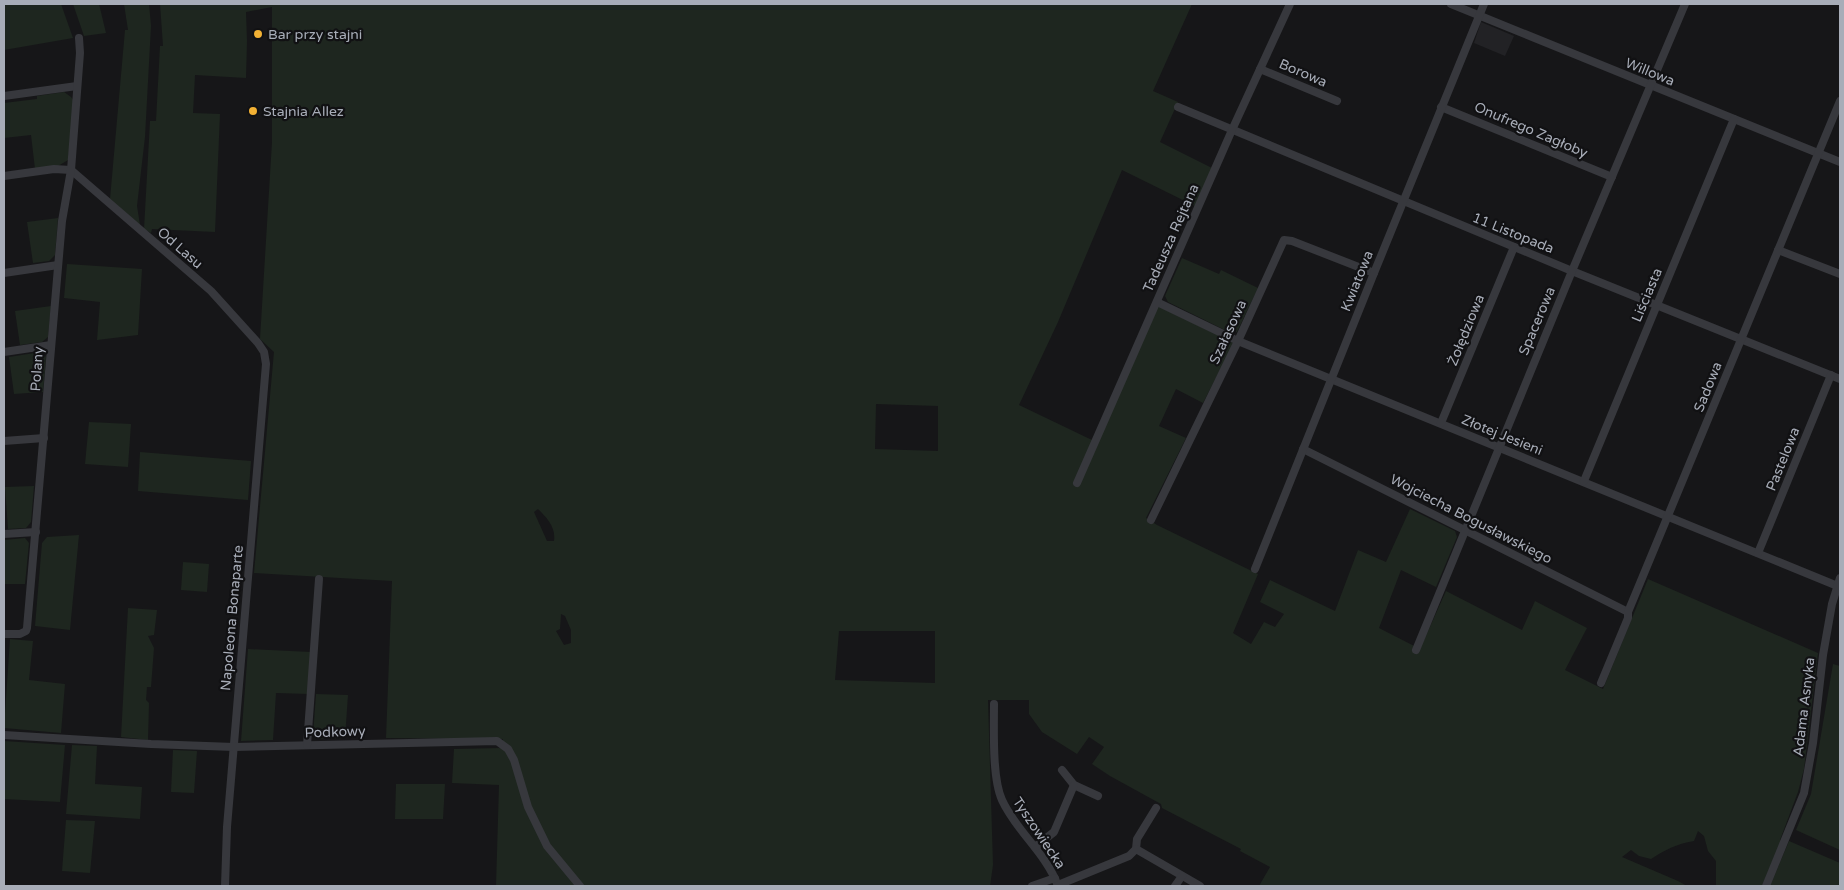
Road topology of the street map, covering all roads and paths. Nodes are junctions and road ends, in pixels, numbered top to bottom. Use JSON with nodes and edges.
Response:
{"nodes":[{"id":1,"x":1290,"y":4,"type":"edge"},
{"id":2,"x":1451,"y":4,"type":"edge"},
{"id":3,"x":1484,"y":4,"type":"edge"},
{"id":4,"x":1685,"y":4,"type":"edge"},
{"id":5,"x":1479,"y":16,"type":"junction"},
{"id":6,"x":79,"y":38,"type":"dead end"},
{"id":7,"x":1260,"y":69,"type":"junction"},
{"id":8,"x":77,"y":86,"type":"junction"},
{"id":9,"x":1649,"y":86,"type":"junction"},
{"id":10,"x":4,"y":96,"type":"edge"},
{"id":11,"x":1337,"y":101,"type":"dead end"},
{"id":12,"x":1840,"y":101,"type":"edge"},
{"id":13,"x":1178,"y":107,"type":"dead end"},
{"id":14,"x":1441,"y":107,"type":"junction"},
{"id":15,"x":1734,"y":119,"type":"junction"},
{"id":16,"x":1232,"y":130,"type":"junction"},
{"id":17,"x":1819,"y":153,"type":"junction"},
{"id":18,"x":1840,"y":162,"type":"edge"},
{"id":19,"x":71,"y":170,"type":"junction"},
{"id":20,"x":4,"y":176,"type":"edge"},
{"id":21,"x":1612,"y":177,"type":"junction"},
{"id":22,"x":1403,"y":201,"type":"junction"},
{"id":23,"x":1514,"y":247,"type":"junction"},
{"id":24,"x":1778,"y":250,"type":"junction"},
{"id":25,"x":58,"y":265,"type":"junction"},
{"id":26,"x":1572,"y":271,"type":"junction"},
{"id":27,"x":4,"y":273,"type":"edge"},
{"id":28,"x":1374,"y":273,"type":"junction"},
{"id":29,"x":1840,"y":274,"type":"edge"},
{"id":30,"x":1157,"y":302,"type":"junction"},
{"id":31,"x":1657,"y":304,"type":"junction"},
{"id":32,"x":1741,"y":339,"type":"junction"},
{"id":33,"x":1238,"y":342,"type":"junction"},
{"id":34,"x":51,"y":345,"type":"junction"},
{"id":35,"x":4,"y":352,"type":"edge"},
{"id":36,"x":264,"y":352,"type":"joint"},
{"id":37,"x":1831,"y":375,"type":"junction"},
{"id":38,"x":1840,"y":379,"type":"edge"},
{"id":39,"x":1332,"y":380,"type":"junction"},
{"id":40,"x":1441,"y":423,"type":"junction"},
{"id":41,"x":44,"y":438,"type":"junction"},
{"id":42,"x":4,"y":441,"type":"edge"},
{"id":43,"x":1499,"y":447,"type":"junction"},
{"id":44,"x":1303,"y":449,"type":"junction"},
{"id":45,"x":1584,"y":481,"type":"junction"},
{"id":46,"x":1078,"y":483,"type":"dead end"},
{"id":47,"x":1668,"y":516,"type":"junction"},
{"id":48,"x":1151,"y":520,"type":"dead end"},
{"id":49,"x":1467,"y":530,"type":"junction"},
{"id":50,"x":36,"y":532,"type":"junction"},
{"id":51,"x":4,"y":534,"type":"edge"},
{"id":52,"x":1758,"y":553,"type":"junction"},
{"id":53,"x":1255,"y":569,"type":"dead end"},
{"id":54,"x":319,"y":579,"type":"dead end"},
{"id":55,"x":1839,"y":583,"type":"edge"},
{"id":56,"x":1628,"y":612,"type":"junction"},
{"id":57,"x":4,"y":634,"type":"edge"},
{"id":58,"x":1416,"y":650,"type":"dead end"},
{"id":59,"x":1601,"y":683,"type":"dead end"},
{"id":60,"x":994,"y":704,"type":"dead end"},
{"id":61,"x":4,"y":735,"type":"edge"},
{"id":62,"x":308,"y":745,"type":"junction"},
{"id":63,"x":234,"y":747,"type":"junction"},
{"id":64,"x":1062,"y":770,"type":"dead end"},
{"id":65,"x":1074,"y":785,"type":"junction"},
{"id":66,"x":1098,"y":796,"type":"dead end"},
{"id":67,"x":1156,"y":808,"type":"dead end"},
{"id":68,"x":1035,"y":847,"type":"junction"},
{"id":69,"x":1136,"y":849,"type":"junction"},
{"id":70,"x":1182,"y":876,"type":"junction"},
{"id":71,"x":1057,"y":883,"type":"edge"},
{"id":72,"x":225,"y":886,"type":"edge"},
{"id":73,"x":580,"y":886,"type":"edge"},
{"id":74,"x":1032,"y":886,"type":"edge"},
{"id":75,"x":1175,"y":886,"type":"edge"},
{"id":76,"x":1200,"y":886,"type":"edge"},
{"id":77,"x":1766,"y":886,"type":"edge"}],
"edges":[{"from":1,"to":7,"type":"street","name":"Tadeusza Rejtana"},
{"from":2,"to":5,"type":"street","name":"Willowa"},
{"from":3,"to":5,"type":"street","name":"Kwiatowa"},
{"from":4,"to":9,"type":"street","name":"Spacerowa"},
{"from":5,"to":9,"type":"street","name":"Willowa"},
{"from":5,"to":14,"type":"street","name":"Kwiatowa"},
{"from":6,"to":8,"type":"street","name":"Polany"},
{"from":7,"to":11,"type":"street","name":"Borowa"},
{"from":7,"to":16,"type":"street","name":"Tadeusza Rejtana"},
{"from":8,"to":10,"type":"street"},
{"from":8,"to":19,"type":"street","name":"Polany"},
{"from":9,"to":15,"type":"street","name":"Willowa"},
{"from":9,"to":21,"type":"street","name":"Spacerowa"},
{"from":12,"to":17,"type":"street","name":"Sadowa"},
{"from":13,"to":16,"type":"street","name":"11 Listopada"},
{"from":14,"to":21,"type":"street","name":"Onufrego Zagłoby"},
{"from":14,"to":22,"type":"street","name":"Kwiatowa"},
{"from":15,"to":17,"type":"street","name":"Willowa"},
{"from":15,"to":31,"type":"street","name":"Liściasta"},
{"from":16,"to":22,"type":"street","name":"11 Listopada"},
{"from":16,"to":30,"type":"street","name":"Tadeusza Rejtana"},
{"from":17,"to":18,"type":"street","name":"Willowa"},
{"from":17,"to":24,"type":"street","name":"Sadowa"},
{"from":19,"to":20,"type":"street"},
{"from":19,"to":25,"type":"street","name":"Polany"},
{"from":19,"to":36,"type":"street","name":"Od Lasu"},
{"from":21,"to":26,"type":"street","name":"Spacerowa"},
{"from":22,"to":23,"type":"street","name":"11 Listopada"},
{"from":22,"to":28,"type":"street","name":"Kwiatowa"},
{"from":23,"to":26,"type":"street","name":"11 Listopada"},
{"from":23,"to":40,"type":"street","name":"Żołędziowa"},
{"from":24,"to":29,"type":"street"},
{"from":24,"to":32,"type":"street","name":"Sadowa"},
{"from":25,"to":27,"type":"street"},
{"from":25,"to":34,"type":"street","name":"Polany"},
{"from":26,"to":31,"type":"street","name":"11 Listopada"},
{"from":26,"to":43,"type":"street","name":"Spacerowa"},
{"from":28,"to":33,"type":"street","name":"Szałasowa"},
{"from":28,"to":39,"type":"street","name":"Kwiatowa"},
{"from":30,"to":33,"type":"street","name":"Złotej Jesieni"},
{"from":30,"to":46,"type":"street","name":"Tadeusza Rejtana"},
{"from":31,"to":32,"type":"street","name":"11 Listopada"},
{"from":31,"to":45,"type":"street","name":"Liściasta"},
{"from":32,"to":37,"type":"street","name":"11 Listopada"},
{"from":32,"to":47,"type":"street","name":"Sadowa"},
{"from":33,"to":39,"type":"street","name":"Złotej Jesieni"},
{"from":33,"to":48,"type":"street","name":"Szałasowa"},
{"from":34,"to":35,"type":"street"},
{"from":34,"to":41,"type":"street","name":"Polany"},
{"from":36,"to":63,"type":"street","name":"Napoleona Bonaparte"},
{"from":37,"to":38,"type":"street","name":"11 Listopada"},
{"from":37,"to":52,"type":"street","name":"Pastelowa"},
{"from":39,"to":40,"type":"street","name":"Złotej Jesieni"},
{"from":39,"to":44,"type":"street","name":"Kwiatowa"},
{"from":40,"to":43,"type":"street","name":"Złotej Jesieni"},
{"from":41,"to":42,"type":"street"},
{"from":41,"to":50,"type":"street","name":"Polany"},
{"from":43,"to":45,"type":"street","name":"Złotej Jesieni"},
{"from":43,"to":49,"type":"street","name":"Spacerowa"},
{"from":44,"to":49,"type":"street","name":"Wojciecha Bogusławskiego"},
{"from":44,"to":53,"type":"street","name":"Kwiatowa"},
{"from":45,"to":47,"type":"street","name":"Złotej Jesieni"},
{"from":47,"to":52,"type":"street","name":"Złotej Jesieni"},
{"from":47,"to":56,"type":"street","name":"Sadowa"},
{"from":49,"to":56,"type":"street","name":"Wojciecha Bogusławskiego"},
{"from":49,"to":58,"type":"street","name":"Spacerowa"},
{"from":50,"to":51,"type":"street"},
{"from":50,"to":57,"type":"street","name":"Polany"},
{"from":52,"to":55,"type":"street","name":"Złotej Jesieni"},
{"from":54,"to":62,"type":"street"},
{"from":55,"to":77,"type":"street","name":"Adama Asnyka"},
{"from":56,"to":59,"type":"street","name":"Sadowa"},
{"from":60,"to":68,"type":"street","name":"Tyszowiecka"},
{"from":61,"to":63,"type":"street","name":"Podkowy"},
{"from":62,"to":63,"type":"street","name":"Podkowy"},
{"from":62,"to":73,"type":"street","name":"Podkowy"},
{"from":63,"to":72,"type":"street","name":"Napoleona Bonaparte"},
{"from":64,"to":65,"type":"street"},
{"from":65,"to":66,"type":"street"},
{"from":65,"to":68,"type":"street"},
{"from":67,"to":69,"type":"street"},
{"from":68,"to":71,"type":"street","name":"Tyszowiecka"},
{"from":69,"to":70,"type":"street"},
{"from":69,"to":71,"type":"street"},
{"from":70,"to":75,"type":"street"},
{"from":70,"to":76,"type":"street"},
{"from":71,"to":74,"type":"street"}]}
